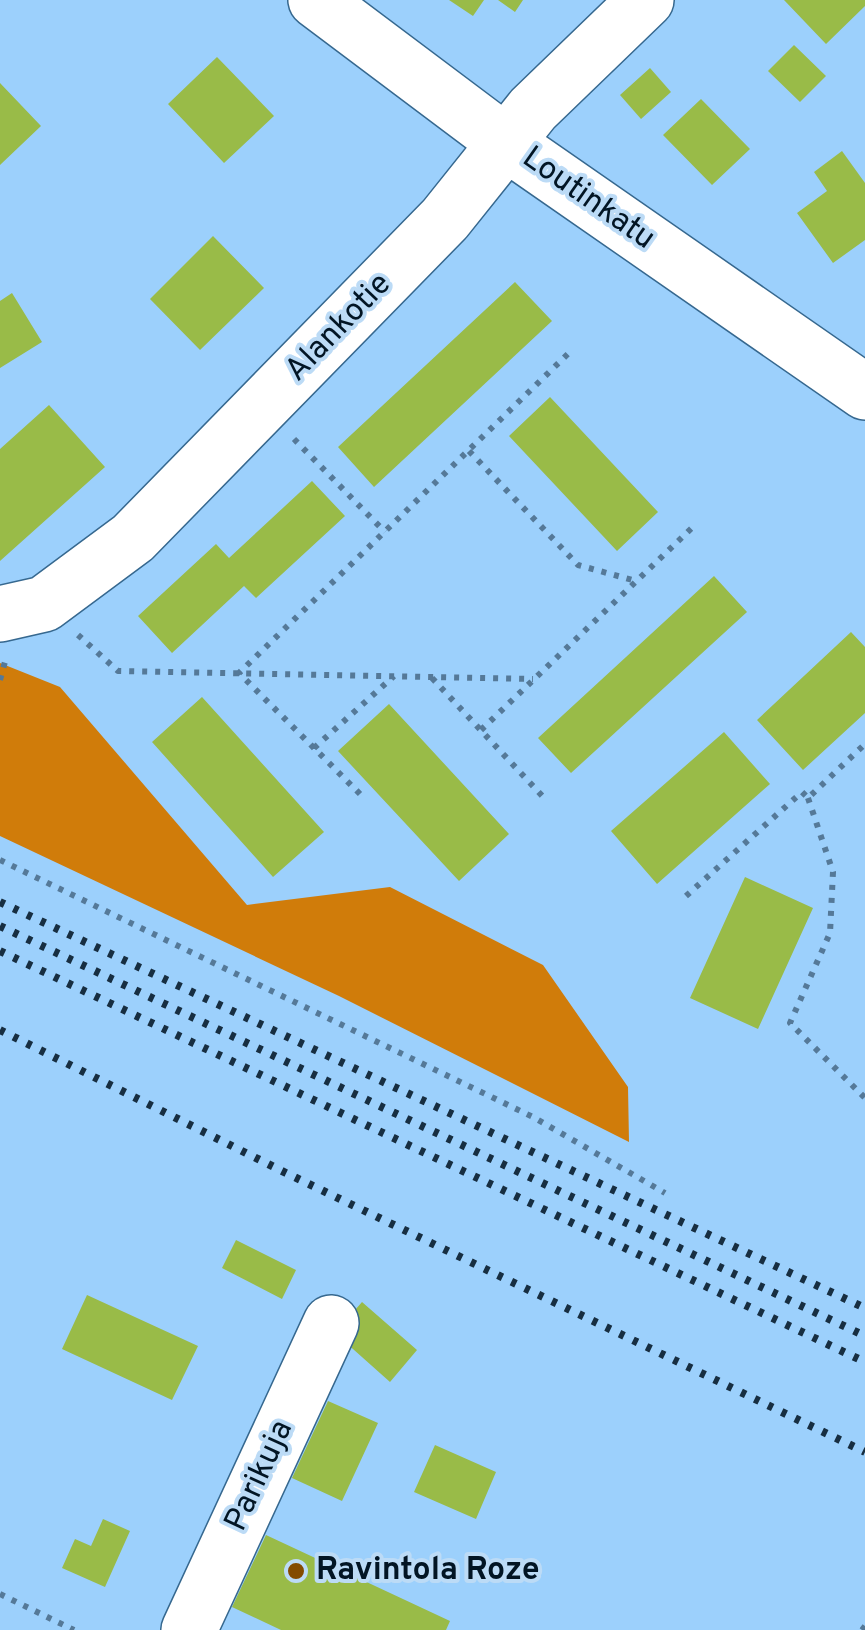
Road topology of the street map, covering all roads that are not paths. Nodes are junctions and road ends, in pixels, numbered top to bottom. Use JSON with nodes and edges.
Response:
{"nodes":[{"id":1,"x":316,"y":0,"type":"edge"},
{"id":2,"x":646,"y":0,"type":"edge"},
{"id":3,"x":505,"y":142,"type":"junction"},
{"id":4,"x":865,"y":392,"type":"edge"},
{"id":5,"x":22,"y":609,"type":"edge"},
{"id":6,"x":330,"y":1323,"type":"dead end"},
{"id":7,"x":189,"y":1630,"type":"edge"}],
"edges":[{"from":1,"to":3,"type":"street","name":"Loutinkatu"},
{"from":2,"to":3,"type":"street","name":"Alankotie"},
{"from":3,"to":4,"type":"street","name":"Loutinkatu"},
{"from":3,"to":5,"type":"street","name":"Alankotie"},
{"from":6,"to":7,"type":"street","name":"Parikuja"}]}
